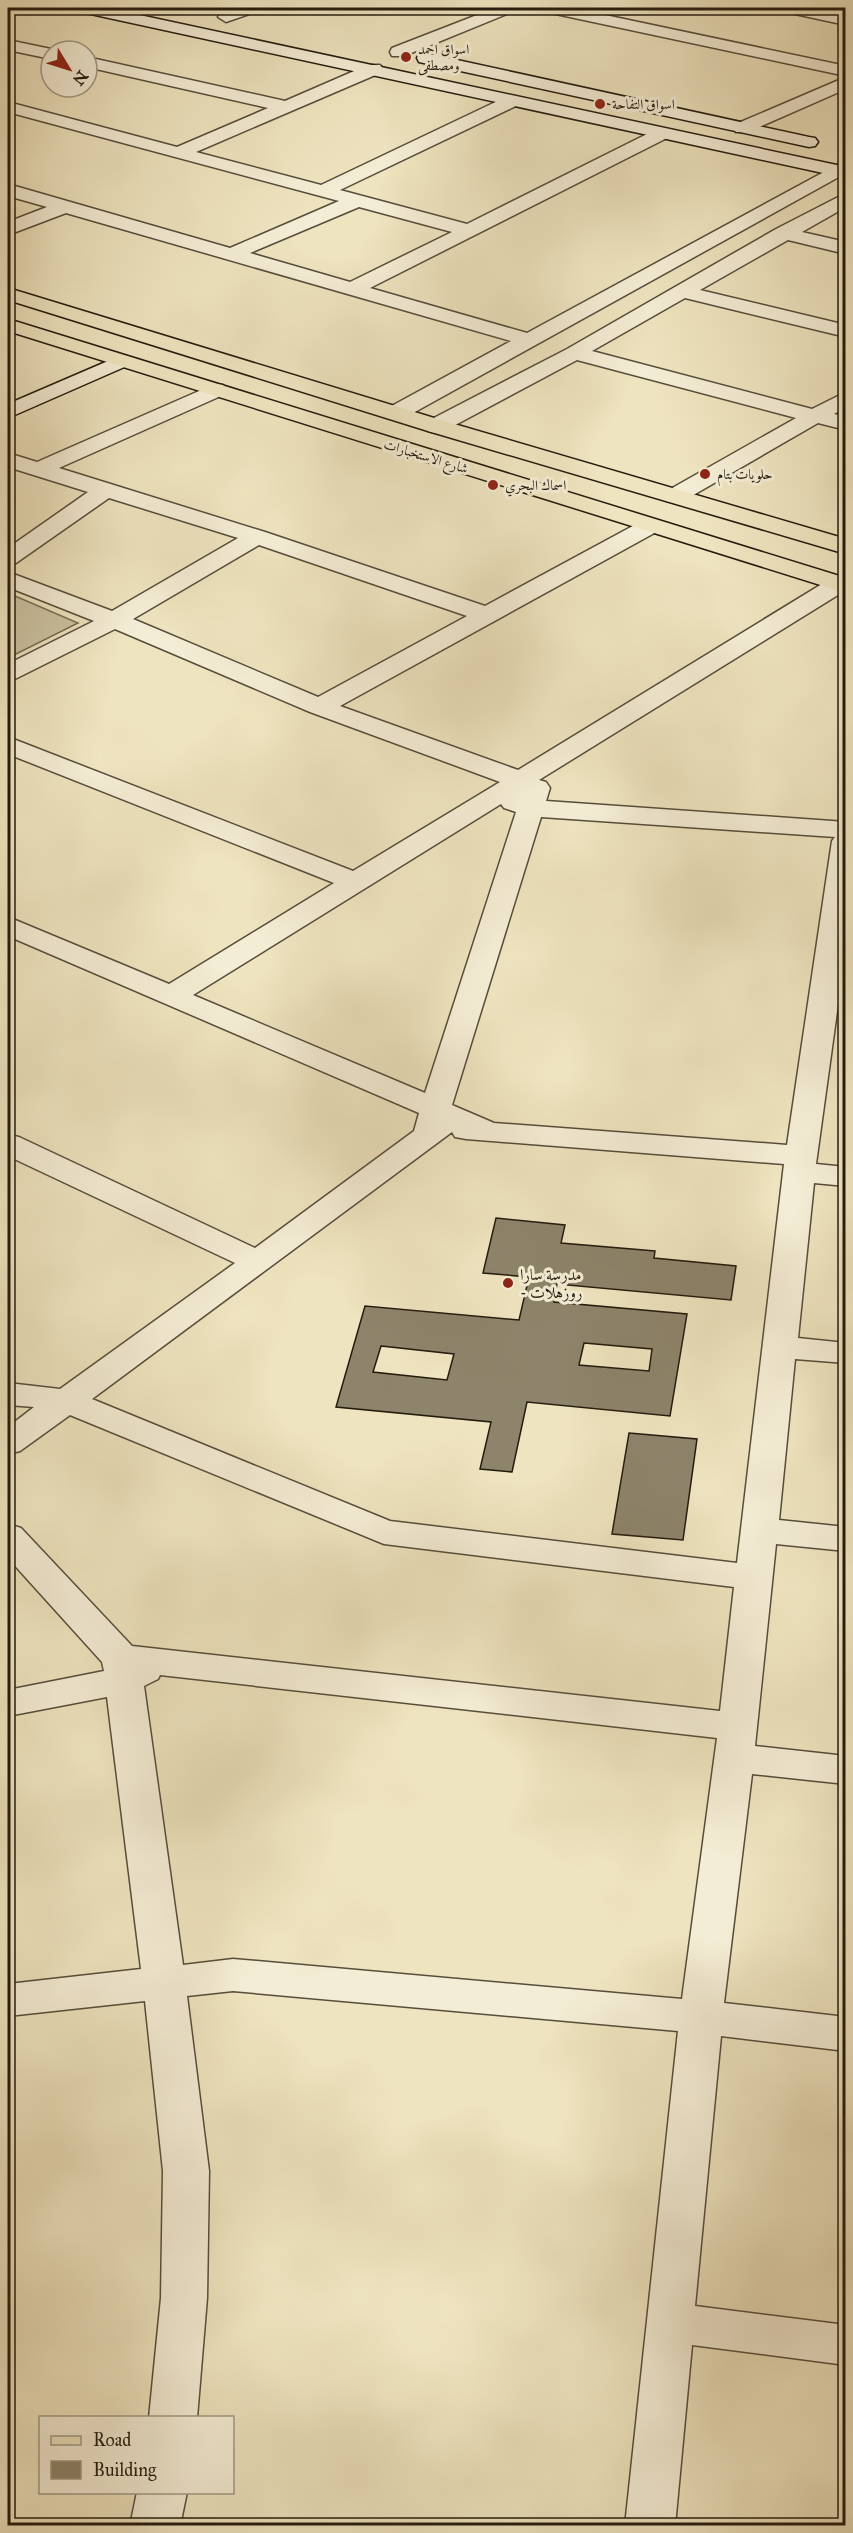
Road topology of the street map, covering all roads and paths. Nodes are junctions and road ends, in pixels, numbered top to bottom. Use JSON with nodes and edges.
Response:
{"nodes":[{"id":1,"x":86,"y":8,"type":"edge"},
{"id":2,"x":252,"y":8,"type":"edge"},
{"id":3,"x":508,"y":8,"type":"edge"},
{"id":4,"x":551,"y":8,"type":"edge"},
{"id":5,"x":787,"y":8,"type":"edge"},
{"id":6,"x":846,"y":20,"type":"edge"},
{"id":7,"x":260,"y":24,"type":"dead end"},
{"id":8,"x":8,"y":45,"type":"edge"},
{"id":9,"x":39,"y":51,"type":"edge"},
{"id":10,"x":99,"y":65,"type":"edge"},
{"id":11,"x":374,"y":69,"type":"junction"},
{"id":12,"x":846,"y":71,"type":"edge"},
{"id":13,"x":846,"y":82,"type":"edge"},
{"id":14,"x":512,"y":101,"type":"junction"},
{"id":15,"x":8,"y":107,"type":"edge"},
{"id":16,"x":288,"y":107,"type":"junction"},
{"id":17,"x":742,"y":128,"type":"junction"},
{"id":18,"x":659,"y":135,"type":"junction"},
{"id":19,"x":822,"y":145,"type":"dead end"},
{"id":20,"x":178,"y":153,"type":"junction"},
{"id":21,"x":842,"y":170,"type":"edge"},
{"id":22,"x":8,"y":190,"type":"edge"},
{"id":23,"x":323,"y":191,"type":"junction"},
{"id":24,"x":846,"y":199,"type":"edge"},
{"id":25,"x":358,"y":200,"type":"junction"},
{"id":26,"x":66,"y":206,"type":"junction"},
{"id":27,"x":8,"y":229,"type":"edge"},
{"id":28,"x":468,"y":230,"type":"junction"},
{"id":29,"x":783,"y":233,"type":"junction"},
{"id":30,"x":846,"y":248,"type":"edge"},
{"id":31,"x":232,"y":254,"type":"junction"},
{"id":32,"x":354,"y":288,"type":"junction"},
{"id":33,"x":680,"y":291,"type":"junction"},
{"id":34,"x":8,"y":294,"type":"edge"},
{"id":35,"x":8,"y":325,"type":"edge"},
{"id":36,"x":846,"y":331,"type":"edge"},
{"id":37,"x":530,"y":340,"type":"junction"},
{"id":38,"x":574,"y":353,"type":"junction"},
{"id":39,"x":122,"y":361,"type":"junction"},
{"id":40,"x":215,"y":390,"type":"junction"},
{"id":41,"x":846,"y":398,"type":"edge"},
{"id":42,"x":8,"y":412,"type":"edge"},
{"id":43,"x":396,"y":412,"type":"junction"},
{"id":44,"x":815,"y":415,"type":"junction"},
{"id":45,"x":846,"y":423,"type":"edge"},
{"id":46,"x":436,"y":426,"type":"junction"},
{"id":47,"x":8,"y":460,"type":"edge"},
{"id":48,"x":39,"y":469,"type":"junction"},
{"id":49,"x":106,"y":490,"type":"junction"},
{"id":50,"x":675,"y":496,"type":"junction"},
{"id":51,"x":650,"y":526,"type":"junction"},
{"id":52,"x":257,"y":537,"type":"junction"},
{"id":53,"x":846,"y":547,"type":"edge"},
{"id":54,"x":8,"y":558,"type":"edge"},
{"id":55,"x":8,"y":579,"type":"edge"},
{"id":56,"x":842,"y":585,"type":"edge"},
{"id":57,"x":487,"y":615,"type":"junction"},
{"id":58,"x":114,"y":620,"type":"junction"},
{"id":59,"x":8,"y":673,"type":"edge"},
{"id":60,"x":319,"y":707,"type":"junction"},
{"id":61,"x":8,"y":745,"type":"edge"},
{"id":62,"x":532,"y":773,"type":"junction"},
{"id":63,"x":495,"y":796,"type":"junction"},
{"id":64,"x":532,"y":808,"type":"junction"},
{"id":65,"x":846,"y":830,"type":"edge"},
{"id":66,"x":846,"y":841,"type":"edge"},
{"id":67,"x":355,"y":882,"type":"junction"},
{"id":68,"x":8,"y":926,"type":"edge"},
{"id":69,"x":171,"y":996,"type":"junction"},
{"id":70,"x":834,"y":1001,"type":"edge"},
{"id":71,"x":439,"y":1122,"type":"junction"},
{"id":72,"x":8,"y":1144,"type":"edge"},
{"id":73,"x":801,"y":1164,"type":"junction"},
{"id":74,"x":846,"y":1177,"type":"edge"},
{"id":75,"x":258,"y":1262,"type":"junction"},
{"id":76,"x":781,"y":1347,"type":"junction"},
{"id":77,"x":846,"y":1353,"type":"edge"},
{"id":78,"x":8,"y":1394,"type":"edge"},
{"id":79,"x":65,"y":1400,"type":"junction"},
{"id":80,"x":13,"y":1431,"type":"edge"},
{"id":81,"x":759,"y":1530,"type":"junction"},
{"id":82,"x":8,"y":1536,"type":"edge"},
{"id":83,"x":846,"y":1539,"type":"edge"},
{"id":84,"x":753,"y":1577,"type":"junction"},
{"id":85,"x":134,"y":1667,"type":"junction"},
{"id":86,"x":8,"y":1703,"type":"edge"},
{"id":87,"x":736,"y":1743,"type":"junction"},
{"id":88,"x":846,"y":1770,"type":"edge"},
{"id":89,"x":164,"y":1982,"type":"junction"},
{"id":90,"x":8,"y":2000,"type":"edge"},
{"id":91,"x":701,"y":2017,"type":"junction"},
{"id":92,"x":846,"y":2034,"type":"edge"},
{"id":93,"x":671,"y":2323,"type":"junction"},
{"id":94,"x":846,"y":2345,"type":"edge"},
{"id":95,"x":173,"y":2416,"type":"edge"},
{"id":96,"x":162,"y":2494,"type":"edge"},
{"id":97,"x":155,"y":2526,"type":"edge"},
{"id":98,"x":650,"y":2526,"type":"edge"}],
"edges":[{"from":1,"to":11,"type":"street"},
{"from":2,"to":7,"type":"street"},
{"from":3,"to":17,"type":"street"},
{"from":4,"to":12,"type":"street"},
{"from":5,"to":6,"type":"street"},
{"from":8,"to":9,"type":"street"},
{"from":10,"to":16,"type":"street"},
{"from":11,"to":14,"type":"street"},
{"from":11,"to":16,"type":"street"},
{"from":13,"to":17,"type":"street"},
{"from":14,"to":18,"type":"street"},
{"from":14,"to":23,"type":"street"},
{"from":15,"to":20,"type":"street"},
{"from":16,"to":20,"type":"street"},
{"from":17,"to":19,"type":"street"},
{"from":18,"to":21,"type":"street"},
{"from":18,"to":28,"type":"street"},
{"from":20,"to":23,"type":"street"},
{"from":21,"to":37,"type":"street"},
{"from":22,"to":26,"type":"street"},
{"from":23,"to":25,"type":"street"},
{"from":24,"to":29,"type":"street"},
{"from":25,"to":28,"type":"street"},
{"from":25,"to":31,"type":"street"},
{"from":26,"to":27,"type":"street"},
{"from":26,"to":31,"type":"street"},
{"from":28,"to":32,"type":"street"},
{"from":29,"to":30,"type":"street"},
{"from":29,"to":33,"type":"street"},
{"from":31,"to":32,"type":"street"},
{"from":32,"to":37,"type":"street"},
{"from":33,"to":36,"type":"street"},
{"from":33,"to":38,"type":"street"},
{"from":34,"to":43,"type":"main road","name":"شارع الاستخبارات"},
{"from":35,"to":39,"type":"main road","name":"شارع الاستخبارات"},
{"from":37,"to":43,"type":"street"},
{"from":38,"to":44,"type":"street"},
{"from":38,"to":46,"type":"street"},
{"from":39,"to":40,"type":"main road","name":"شارع الاستخبارات"},
{"from":39,"to":42,"type":"street"},
{"from":40,"to":48,"type":"street"},
{"from":40,"to":51,"type":"main road","name":"شارع الاستخبارات"},
{"from":41,"to":44,"type":"street"},
{"from":43,"to":46,"type":"main road","name":"شارع الاستخبارات"},
{"from":44,"to":45,"type":"street"},
{"from":44,"to":50,"type":"street"},
{"from":46,"to":50,"type":"main road","name":"شارع الاستخبارات"},
{"from":47,"to":48,"type":"street"},
{"from":48,"to":49,"type":"street"},
{"from":49,"to":52,"type":"street"},
{"from":49,"to":54,"type":"street"},
{"from":50,"to":53,"type":"main road","name":"شارع الاستخبارات"},
{"from":51,"to":56,"type":"main road","name":"شارع الاستخبارات"},
{"from":51,"to":57,"type":"street"},
{"from":52,"to":57,"type":"street"},
{"from":52,"to":58,"type":"street"},
{"from":55,"to":58,"type":"street"},
{"from":56,"to":62,"type":"street"},
{"from":57,"to":60,"type":"street"},
{"from":58,"to":59,"type":"street"},
{"from":58,"to":60,"type":"street"},
{"from":60,"to":62,"type":"street"},
{"from":61,"to":67,"type":"street"},
{"from":62,"to":63,"type":"street"},
{"from":62,"to":64,"type":"street"},
{"from":63,"to":64,"type":"street"},
{"from":63,"to":67,"type":"street"},
{"from":64,"to":65,"type":"street"},
{"from":64,"to":71,"type":"street"},
{"from":66,"to":70,"type":"street"},
{"from":67,"to":69,"type":"street"},
{"from":68,"to":69,"type":"street"},
{"from":69,"to":71,"type":"street"},
{"from":70,"to":73,"type":"street"},
{"from":71,"to":73,"type":"street"},
{"from":71,"to":75,"type":"street"},
{"from":72,"to":75,"type":"street"},
{"from":73,"to":74,"type":"street"},
{"from":73,"to":76,"type":"street"},
{"from":75,"to":79,"type":"street"},
{"from":76,"to":77,"type":"street"},
{"from":76,"to":81,"type":"street"},
{"from":78,"to":79,"type":"street"},
{"from":79,"to":80,"type":"street"},
{"from":79,"to":84,"type":"street"},
{"from":81,"to":83,"type":"street"},
{"from":81,"to":84,"type":"street"},
{"from":82,"to":85,"type":"street"},
{"from":84,"to":87,"type":"street"},
{"from":85,"to":86,"type":"street"},
{"from":85,"to":87,"type":"street"},
{"from":85,"to":89,"type":"street"},
{"from":87,"to":88,"type":"street"},
{"from":87,"to":91,"type":"street"},
{"from":89,"to":90,"type":"street"},
{"from":89,"to":91,"type":"street"},
{"from":89,"to":95,"type":"street"},
{"from":91,"to":92,"type":"street"},
{"from":91,"to":93,"type":"street"},
{"from":93,"to":94,"type":"street"},
{"from":93,"to":98,"type":"street"},
{"from":96,"to":97,"type":"street"}]}
